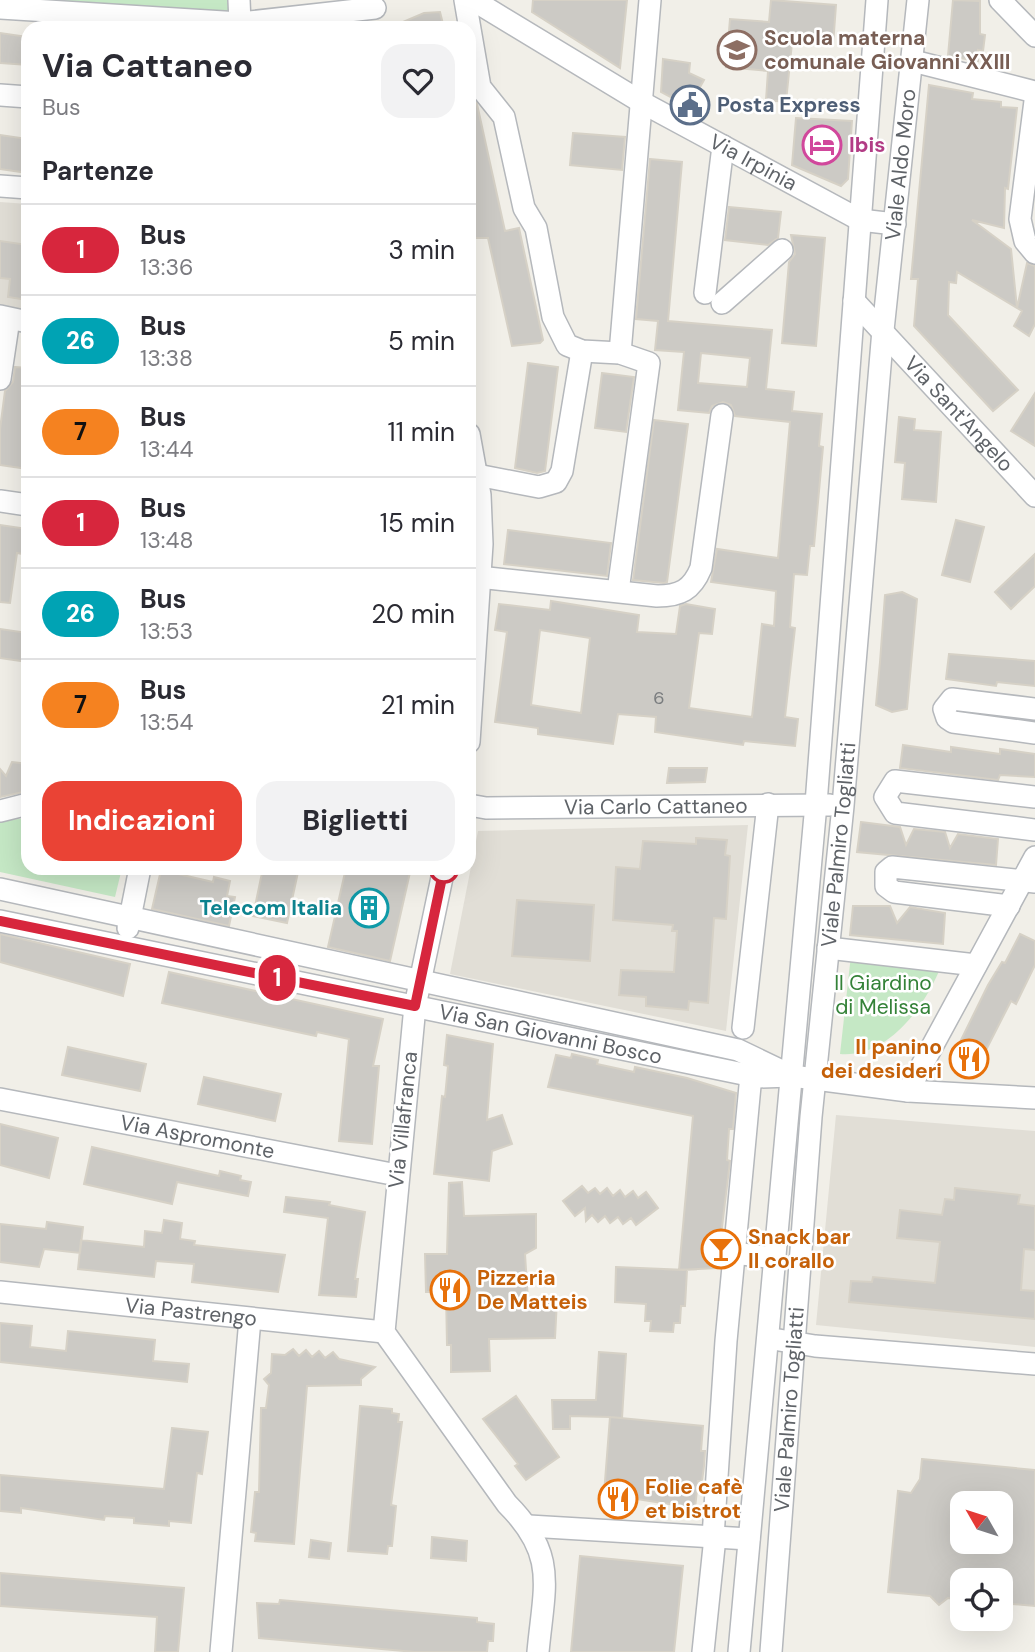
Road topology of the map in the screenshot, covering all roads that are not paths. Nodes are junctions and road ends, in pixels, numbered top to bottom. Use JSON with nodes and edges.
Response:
{"nodes":[{"id":1,"x":239,"y":0,"type":"edge"},
{"id":2,"x":465,"y":0,"type":"edge"},
{"id":3,"x":473,"y":0,"type":"edge"},
{"id":4,"x":650,"y":0,"type":"edge"},
{"id":5,"x":877,"y":0,"type":"edge"},
{"id":6,"x":918,"y":0,"type":"edge"},
{"id":7,"x":1000,"y":0,"type":"edge"},
{"id":8,"x":0,"y":8,"type":"edge"},
{"id":9,"x":291,"y":8,"type":"edge"},
{"id":10,"x":376,"y":12,"type":"edge"},
{"id":11,"x":208,"y":21,"type":"edge"},
{"id":12,"x":240,"y":21,"type":"edge"},
{"id":13,"x":247,"y":21,"type":"edge"},
{"id":14,"x":469,"y":21,"type":"edge"},
{"id":15,"x":1035,"y":36,"type":"edge"},
{"id":16,"x":913,"y":61,"type":"junction"},
{"id":17,"x":476,"y":63,"type":"edge"},
{"id":18,"x":1035,"y":92,"type":"edge"},
{"id":19,"x":0,"y":95,"type":"edge"},
{"id":20,"x":21,"y":96,"type":"edge"},
{"id":21,"x":1035,"y":101,"type":"edge"},
{"id":22,"x":643,"y":103,"type":"junction"},
{"id":23,"x":723,"y":146,"type":"junction"},
{"id":24,"x":0,"y":186,"type":"edge"},
{"id":25,"x":21,"y":188,"type":"edge"},
{"id":26,"x":860,"y":220,"type":"junction"},
{"id":27,"x":895,"y":223,"type":"junction"},
{"id":28,"x":782,"y":250,"type":"dead end"},
{"id":29,"x":1035,"y":253,"type":"edge"},
{"id":30,"x":854,"y":301,"type":"junction"},
{"id":31,"x":12,"y":319,"type":"edge"},
{"id":32,"x":883,"y":330,"type":"junction"},
{"id":33,"x":575,"y":348,"type":"junction"},
{"id":34,"x":620,"y":353,"type":"junction"},
{"id":35,"x":0,"y":379,"type":"edge"},
{"id":36,"x":722,"y":415,"type":"dead end"},
{"id":37,"x":1033,"y":490,"type":"edge"},
{"id":38,"x":476,"y":491,"type":"edge"},
{"id":39,"x":0,"y":501,"type":"edge"},
{"id":40,"x":21,"y":504,"type":"edge"},
{"id":41,"x":476,"y":571,"type":"edge"},
{"id":42,"x":618,"y":591,"type":"junction"},
{"id":43,"x":1035,"y":709,"type":"edge"},
{"id":44,"x":1035,"y":733,"type":"edge"},
{"id":45,"x":1035,"y":797,"type":"edge"},
{"id":46,"x":768,"y":804,"type":"junction"},
{"id":47,"x":817,"y":804,"type":"junction"},
{"id":48,"x":21,"y":806,"type":"edge"},
{"id":49,"x":476,"y":806,"type":"edge"},
{"id":50,"x":843,"y":806,"type":"junction"},
{"id":51,"x":0,"y":811,"type":"edge"},
{"id":52,"x":1035,"y":830,"type":"edge"},
{"id":53,"x":1035,"y":856,"type":"edge"},
{"id":54,"x":139,"y":875,"type":"edge"},
{"id":55,"x":443,"y":875,"type":"edge"},
{"id":56,"x":1029,"y":881,"type":"edge"},
{"id":57,"x":0,"y":889,"type":"edge"},
{"id":58,"x":1009,"y":906,"type":"junction"},
{"id":59,"x":130,"y":916,"type":"junction"},
{"id":60,"x":0,"y":921,"type":"edge"},
{"id":61,"x":125,"y":948,"type":"junction"},
{"id":62,"x":828,"y":948,"type":"junction"},
{"id":63,"x":976,"y":965,"type":"junction"},
{"id":64,"x":420,"y":981,"type":"junction"},
{"id":65,"x":415,"y":1006,"type":"junction"},
{"id":66,"x":743,"y":1028,"type":"dead end"},
{"id":67,"x":751,"y":1075,"type":"junction"},
{"id":68,"x":792,"y":1076,"type":"junction"},
{"id":69,"x":814,"y":1080,"type":"junction"},
{"id":70,"x":908,"y":1091,"type":"junction"},
{"id":71,"x":1035,"y":1098,"type":"edge"},
{"id":72,"x":0,"y":1099,"type":"edge"},
{"id":73,"x":397,"y":1175,"type":"junction"},
{"id":74,"x":734,"y":1253,"type":"junction"},
{"id":75,"x":774,"y":1258,"type":"junction"},
{"id":76,"x":0,"y":1292,"type":"edge"},
{"id":77,"x":250,"y":1319,"type":"junction"},
{"id":78,"x":384,"y":1332,"type":"junction"},
{"id":79,"x":767,"y":1338,"type":"junction"},
{"id":80,"x":794,"y":1341,"type":"junction"},
{"id":81,"x":1035,"y":1364,"type":"edge"},
{"id":82,"x":722,"y":1403,"type":"junction"},
{"id":83,"x":760,"y":1408,"type":"junction"},
{"id":84,"x":529,"y":1526,"type":"junction"},
{"id":85,"x":714,"y":1537,"type":"junction"},
{"id":86,"x":749,"y":1539,"type":"junction"},
{"id":87,"x":221,"y":1652,"type":"edge"},
{"id":88,"x":538,"y":1652,"type":"edge"},
{"id":89,"x":703,"y":1652,"type":"edge"},
{"id":90,"x":739,"y":1652,"type":"edge"},
{"id":91,"x":771,"y":1652,"type":"edge"}],
"edges":[{"from":1,"to":12,"type":"street"},
{"from":2,"to":14,"type":"street"},
{"from":3,"to":22,"type":"street","name":"Via Irpinia"},
{"from":4,"to":22,"type":"street"},
{"from":5,"to":26,"type":"street","name":"Viale Aldo Moro"},
{"from":6,"to":16,"type":"street","name":"Viale Aldo Moro"},
{"from":7,"to":15,"type":"street"},
{"from":8,"to":11,"type":"street"},
{"from":9,"to":10,"type":"street"},
{"from":9,"to":13,"type":"street"},
{"from":16,"to":18,"type":"street"},
{"from":16,"to":27,"type":"street","name":"Viale Aldo Moro"},
{"from":17,"to":33,"type":"street"},
{"from":19,"to":20,"type":"street"},
{"from":21,"to":29,"type":"street"},
{"from":22,"to":23,"type":"street","name":"Via Irpinia"},
{"from":22,"to":34,"type":"street"},
{"from":23,"to":26,"type":"street","name":"Via Irpinia"},
{"from":23,"to":28,"type":"street"},
{"from":24,"to":25,"type":"street"},
{"from":26,"to":27,"type":"street","name":"Via Irpinia"},
{"from":26,"to":30,"type":"street","name":"Viale Palmiro Togliatti"},
{"from":27,"to":32,"type":"street","name":"Viale Aldo Moro"},
{"from":30,"to":32,"type":"street"},
{"from":30,"to":47,"type":"street","name":"Viale Palmiro Togliatti"},
{"from":31,"to":35,"type":"street"},
{"from":32,"to":37,"type":"street","name":"Via Sant'Angelo"},
{"from":32,"to":50,"type":"street","name":"Viale Palmiro Togliatti"},
{"from":33,"to":34,"type":"street"},
{"from":33,"to":38,"type":"street"},
{"from":34,"to":42,"type":"street"},
{"from":36,"to":42,"type":"street"},
{"from":39,"to":40,"type":"street"},
{"from":41,"to":42,"type":"street"},
{"from":43,"to":44,"type":"street"},
{"from":45,"to":52,"type":"street"},
{"from":46,"to":47,"type":"street","name":"Via Carlo Cattaneo"},
{"from":46,"to":49,"type":"street","name":"Via Carlo Cattaneo"},
{"from":46,"to":66,"type":"street"},
{"from":47,"to":50,"type":"street","name":"Via Carlo Cattaneo"},
{"from":47,"to":68,"type":"street","name":"Viale Palmiro Togliatti"},
{"from":48,"to":51,"type":"street"},
{"from":50,"to":62,"type":"street","name":"Viale Palmiro Togliatti"},
{"from":53,"to":56,"type":"street"},
{"from":54,"to":59,"type":"street"},
{"from":55,"to":64,"type":"street","name":"Via Villafranca"},
{"from":56,"to":58,"type":"street"},
{"from":56,"to":58,"type":"street"},
{"from":57,"to":59,"type":"street","name":"Via San Giovanni Bosco"},
{"from":58,"to":63,"type":"street"},
{"from":59,"to":61,"type":"street"},
{"from":59,"to":64,"type":"street","name":"Via San Giovanni Bosco"},
{"from":60,"to":61,"type":"street","name":"Via San Giovanni Bosco"},
{"from":61,"to":65,"type":"street","name":"Via San Giovanni Bosco"},
{"from":62,"to":63,"type":"street"},
{"from":62,"to":69,"type":"street","name":"Viale Palmiro Togliatti"},
{"from":63,"to":70,"type":"street"},
{"from":64,"to":65,"type":"street","name":"Via Villafranca"},
{"from":64,"to":68,"type":"street","name":"Via San Giovanni Bosco"},
{"from":65,"to":67,"type":"street","name":"Via San Giovanni Bosco"},
{"from":65,"to":73,"type":"street","name":"Via Villafranca"},
{"from":67,"to":68,"type":"street","name":"Via San Giovanni Bosco"},
{"from":67,"to":74,"type":"street"},
{"from":68,"to":69,"type":"street","name":"Via San Giovanni Bosco"},
{"from":68,"to":75,"type":"street","name":"Viale Palmiro Togliatti"},
{"from":69,"to":70,"type":"street","name":"Via San Giovanni Bosco"},
{"from":69,"to":80,"type":"street","name":"Viale Palmiro Togliatti"},
{"from":70,"to":71,"type":"street","name":"Via San Giovanni Bosco"},
{"from":72,"to":73,"type":"street","name":"Via Aspromonte"},
{"from":73,"to":78,"type":"street","name":"Via Villafranca"},
{"from":74,"to":75,"type":"street"},
{"from":74,"to":82,"type":"street"},
{"from":75,"to":79,"type":"street","name":"Viale Palmiro Togliatti"},
{"from":76,"to":77,"type":"street","name":"Via Pastrengo"},
{"from":77,"to":78,"type":"street","name":"Via Pastrengo"},
{"from":77,"to":87,"type":"street"},
{"from":78,"to":84,"type":"street"},
{"from":79,"to":80,"type":"street"},
{"from":79,"to":83,"type":"street","name":"Viale Palmiro Togliatti"},
{"from":80,"to":81,"type":"street"},
{"from":80,"to":91,"type":"street","name":"Viale Palmiro Togliatti"},
{"from":82,"to":83,"type":"street"},
{"from":82,"to":85,"type":"street"},
{"from":83,"to":86,"type":"street","name":"Viale Palmiro Togliatti"},
{"from":84,"to":85,"type":"street"},
{"from":84,"to":88,"type":"street"},
{"from":85,"to":86,"type":"street"},
{"from":85,"to":89,"type":"street"},
{"from":86,"to":90,"type":"street","name":"Viale Palmiro Togliatti"}]}
